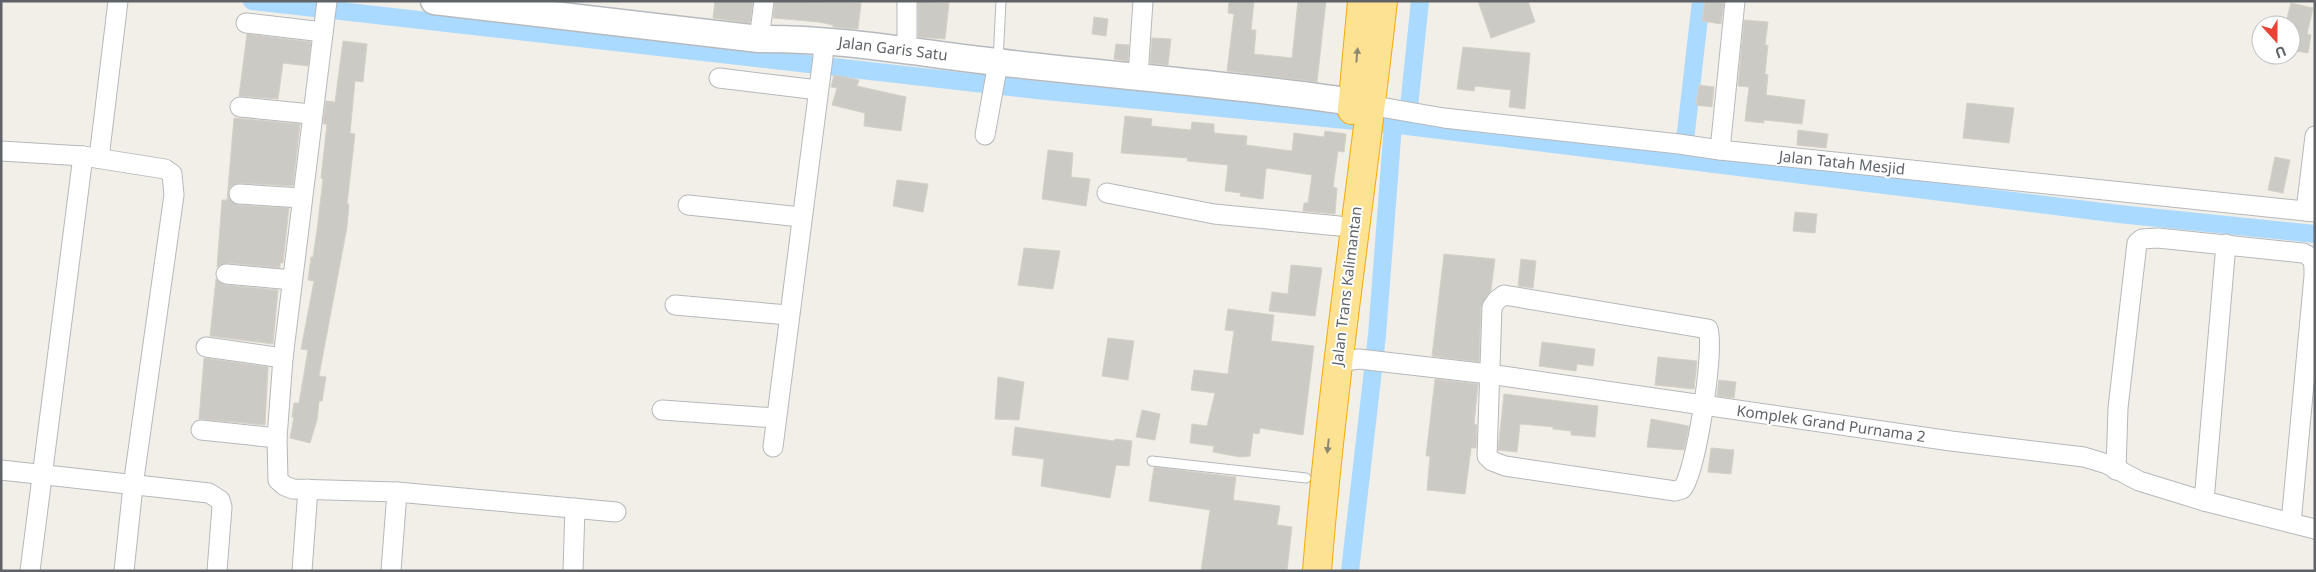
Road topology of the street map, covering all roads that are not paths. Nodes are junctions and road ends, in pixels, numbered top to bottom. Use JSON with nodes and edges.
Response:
{"nodes":[{"id":1,"x":118,"y":1,"type":"edge"},
{"id":2,"x":327,"y":1,"type":"edge"},
{"id":3,"x":435,"y":1,"type":"edge"},
{"id":4,"x":764,"y":1,"type":"edge"},
{"id":5,"x":908,"y":1,"type":"edge"},
{"id":6,"x":1000,"y":1,"type":"edge"},
{"id":7,"x":1143,"y":1,"type":"edge"},
{"id":8,"x":1362,"y":1,"type":"edge"},
{"id":9,"x":1382,"y":1,"type":"edge"},
{"id":10,"x":1735,"y":1,"type":"edge"},
{"id":11,"x":502,"y":5,"type":"edge"},
{"id":12,"x":246,"y":23,"type":"dead end"},
{"id":13,"x":324,"y":27,"type":"junction"},
{"id":14,"x":759,"y":39,"type":"junction"},
{"id":15,"x":907,"y":51,"type":"junction"},
{"id":16,"x":821,"y":66,"type":"junction"},
{"id":17,"x":997,"y":69,"type":"junction"},
{"id":18,"x":1138,"y":76,"type":"junction"},
{"id":19,"x":719,"y":78,"type":"dead end"},
{"id":20,"x":1362,"y":103,"type":"junction"},
{"id":21,"x":240,"y":107,"type":"dead end"},
{"id":22,"x":311,"y":114,"type":"junction"},
{"id":23,"x":985,"y":135,"type":"dead end"},
{"id":24,"x":2315,"y":136,"type":"edge"},
{"id":25,"x":1720,"y":150,"type":"junction"},
{"id":26,"x":1,"y":151,"type":"edge"},
{"id":27,"x":1356,"y":155,"type":"junction"},
{"id":28,"x":91,"y":157,"type":"junction"},
{"id":29,"x":1107,"y":193,"type":"dead end"},
{"id":30,"x":239,"y":194,"type":"dead end"},
{"id":31,"x":302,"y":198,"type":"junction"},
{"id":32,"x":688,"y":205,"type":"dead end"},
{"id":33,"x":2310,"y":212,"type":"edge"},
{"id":34,"x":801,"y":218,"type":"junction"},
{"id":35,"x":1339,"y":226,"type":"junction"},
{"id":36,"x":2226,"y":244,"type":"junction"},
{"id":37,"x":226,"y":274,"type":"dead end"},
{"id":38,"x":292,"y":280,"type":"junction"},
{"id":39,"x":676,"y":306,"type":"dead end"},
{"id":40,"x":788,"y":315,"type":"junction"},
{"id":41,"x":206,"y":347,"type":"dead end"},
{"id":42,"x":283,"y":358,"type":"junction"},
{"id":43,"x":1348,"y":360,"type":"junction"},
{"id":44,"x":1489,"y":374,"type":"junction"},
{"id":45,"x":1703,"y":406,"type":"junction"},
{"id":46,"x":662,"y":410,"type":"dead end"},
{"id":47,"x":776,"y":418,"type":"junction"},
{"id":48,"x":201,"y":430,"type":"dead end"},
{"id":49,"x":277,"y":438,"type":"junction"},
{"id":50,"x":773,"y":447,"type":"dead end"},
{"id":51,"x":1152,"y":461,"type":"dead end"},
{"id":52,"x":2111,"y":467,"type":"junction"},
{"id":53,"x":1,"y":470,"type":"edge"},
{"id":54,"x":41,"y":474,"type":"junction"},
{"id":55,"x":1306,"y":478,"type":"junction"},
{"id":56,"x":133,"y":486,"type":"junction"},
{"id":57,"x":308,"y":489,"type":"junction"},
{"id":58,"x":397,"y":492,"type":"junction"},
{"id":59,"x":2204,"y":502,"type":"junction"},
{"id":60,"x":575,"y":508,"type":"junction"},
{"id":61,"x":616,"y":512,"type":"dead end"},
{"id":62,"x":2291,"y":523,"type":"junction"},
{"id":63,"x":2315,"y":529,"type":"edge"},
{"id":64,"x":30,"y":571,"type":"edge"},
{"id":65,"x":124,"y":571,"type":"edge"},
{"id":66,"x":217,"y":571,"type":"edge"},
{"id":67,"x":302,"y":571,"type":"edge"},
{"id":68,"x":391,"y":571,"type":"edge"},
{"id":69,"x":573,"y":571,"type":"edge"},
{"id":70,"x":1298,"y":571,"type":"edge"},
{"id":71,"x":1317,"y":571,"type":"edge"}],
"edges":[{"from":1,"to":28,"type":"street"},
{"from":2,"to":13,"type":"street"},
{"from":3,"to":11,"type":"street","name":"Jalan Garis Satu"},
{"from":4,"to":14,"type":"street"},
{"from":5,"to":15,"type":"street"},
{"from":6,"to":17,"type":"lane"},
{"from":7,"to":18,"type":"street"},
{"from":20,"to":8,"type":"highway","name":"Jalan Trans Kalimantan","one_way":true},
{"from":9,"to":20,"type":"highway","name":"Jalan Trans Kalimantan"},
{"from":10,"to":25,"type":"street"},
{"from":11,"to":14,"type":"street","name":"Jalan Garis Satu"},
{"from":12,"to":13,"type":"street"},
{"from":13,"to":22,"type":"street"},
{"from":14,"to":16,"type":"street","name":"Jalan Garis Satu"},
{"from":15,"to":16,"type":"street","name":"Jalan Garis Satu"},
{"from":15,"to":17,"type":"street","name":"Jalan Garis Satu"},
{"from":16,"to":19,"type":"street"},
{"from":16,"to":34,"type":"street"},
{"from":17,"to":18,"type":"street","name":"Jalan Garis Satu"},
{"from":17,"to":23,"type":"street"},
{"from":18,"to":20,"type":"street","name":"Jalan Garis Satu"},
{"from":20,"to":25,"type":"street","name":"Jalan Tatah Mesjid"},
{"from":20,"to":27,"type":"highway","name":"Jalan Trans Kalimantan"},
{"from":21,"to":22,"type":"street"},
{"from":22,"to":31,"type":"street"},
{"from":24,"to":33,"type":"street"},
{"from":25,"to":33,"type":"street","name":"Jalan Tatah Mesjid"},
{"from":26,"to":28,"type":"street"},
{"from":27,"to":35,"type":"highway","name":"Jalan Trans Kalimantan"},
{"from":27,"to":43,"type":"highway","name":"Jalan Trans Kalimantan"},
{"from":28,"to":54,"type":"street"},
{"from":28,"to":56,"type":"street"},
{"from":29,"to":35,"type":"street"},
{"from":30,"to":31,"type":"street"},
{"from":31,"to":38,"type":"street"},
{"from":32,"to":34,"type":"street"},
{"from":34,"to":40,"type":"street"},
{"from":35,"to":55,"type":"highway","name":"Jalan Trans Kalimantan"},
{"from":36,"to":52,"type":"street"},
{"from":36,"to":59,"type":"street"},
{"from":36,"to":62,"type":"street"},
{"from":37,"to":38,"type":"street"},
{"from":38,"to":42,"type":"street"},
{"from":39,"to":40,"type":"street"},
{"from":40,"to":47,"type":"street"},
{"from":41,"to":42,"type":"street"},
{"from":42,"to":49,"type":"street"},
{"from":43,"to":44,"type":"street","name":"Komplek Grand Purnama 2"},
{"from":43,"to":71,"type":"highway","name":"Jalan Trans Kalimantan","one_way":true},
{"from":44,"to":45,"type":"street","name":"Komplek Grand Purnama 2"},
{"from":44,"to":45,"type":"street"},
{"from":44,"to":45,"type":"street"},
{"from":45,"to":52,"type":"street","name":"Komplek Grand Purnama 2"},
{"from":46,"to":47,"type":"street"},
{"from":47,"to":50,"type":"street"},
{"from":48,"to":49,"type":"street"},
{"from":49,"to":57,"type":"street"},
{"from":51,"to":55,"type":"lane"},
{"from":52,"to":59,"type":"street","name":"Komplek Grand Purnama 2"},
{"from":53,"to":54,"type":"street"},
{"from":54,"to":56,"type":"street"},
{"from":54,"to":64,"type":"street"},
{"from":55,"to":70,"type":"highway","name":"Jalan Trans Kalimantan"},
{"from":56,"to":65,"type":"street"},
{"from":56,"to":66,"type":"street"},
{"from":57,"to":58,"type":"street"},
{"from":57,"to":67,"type":"street"},
{"from":58,"to":60,"type":"street"},
{"from":58,"to":68,"type":"street"},
{"from":59,"to":62,"type":"street","name":"Komplek Grand Purnama 2"},
{"from":60,"to":61,"type":"street"},
{"from":60,"to":69,"type":"street"},
{"from":62,"to":63,"type":"street","name":"Komplek Grand Purnama 2"}]}
